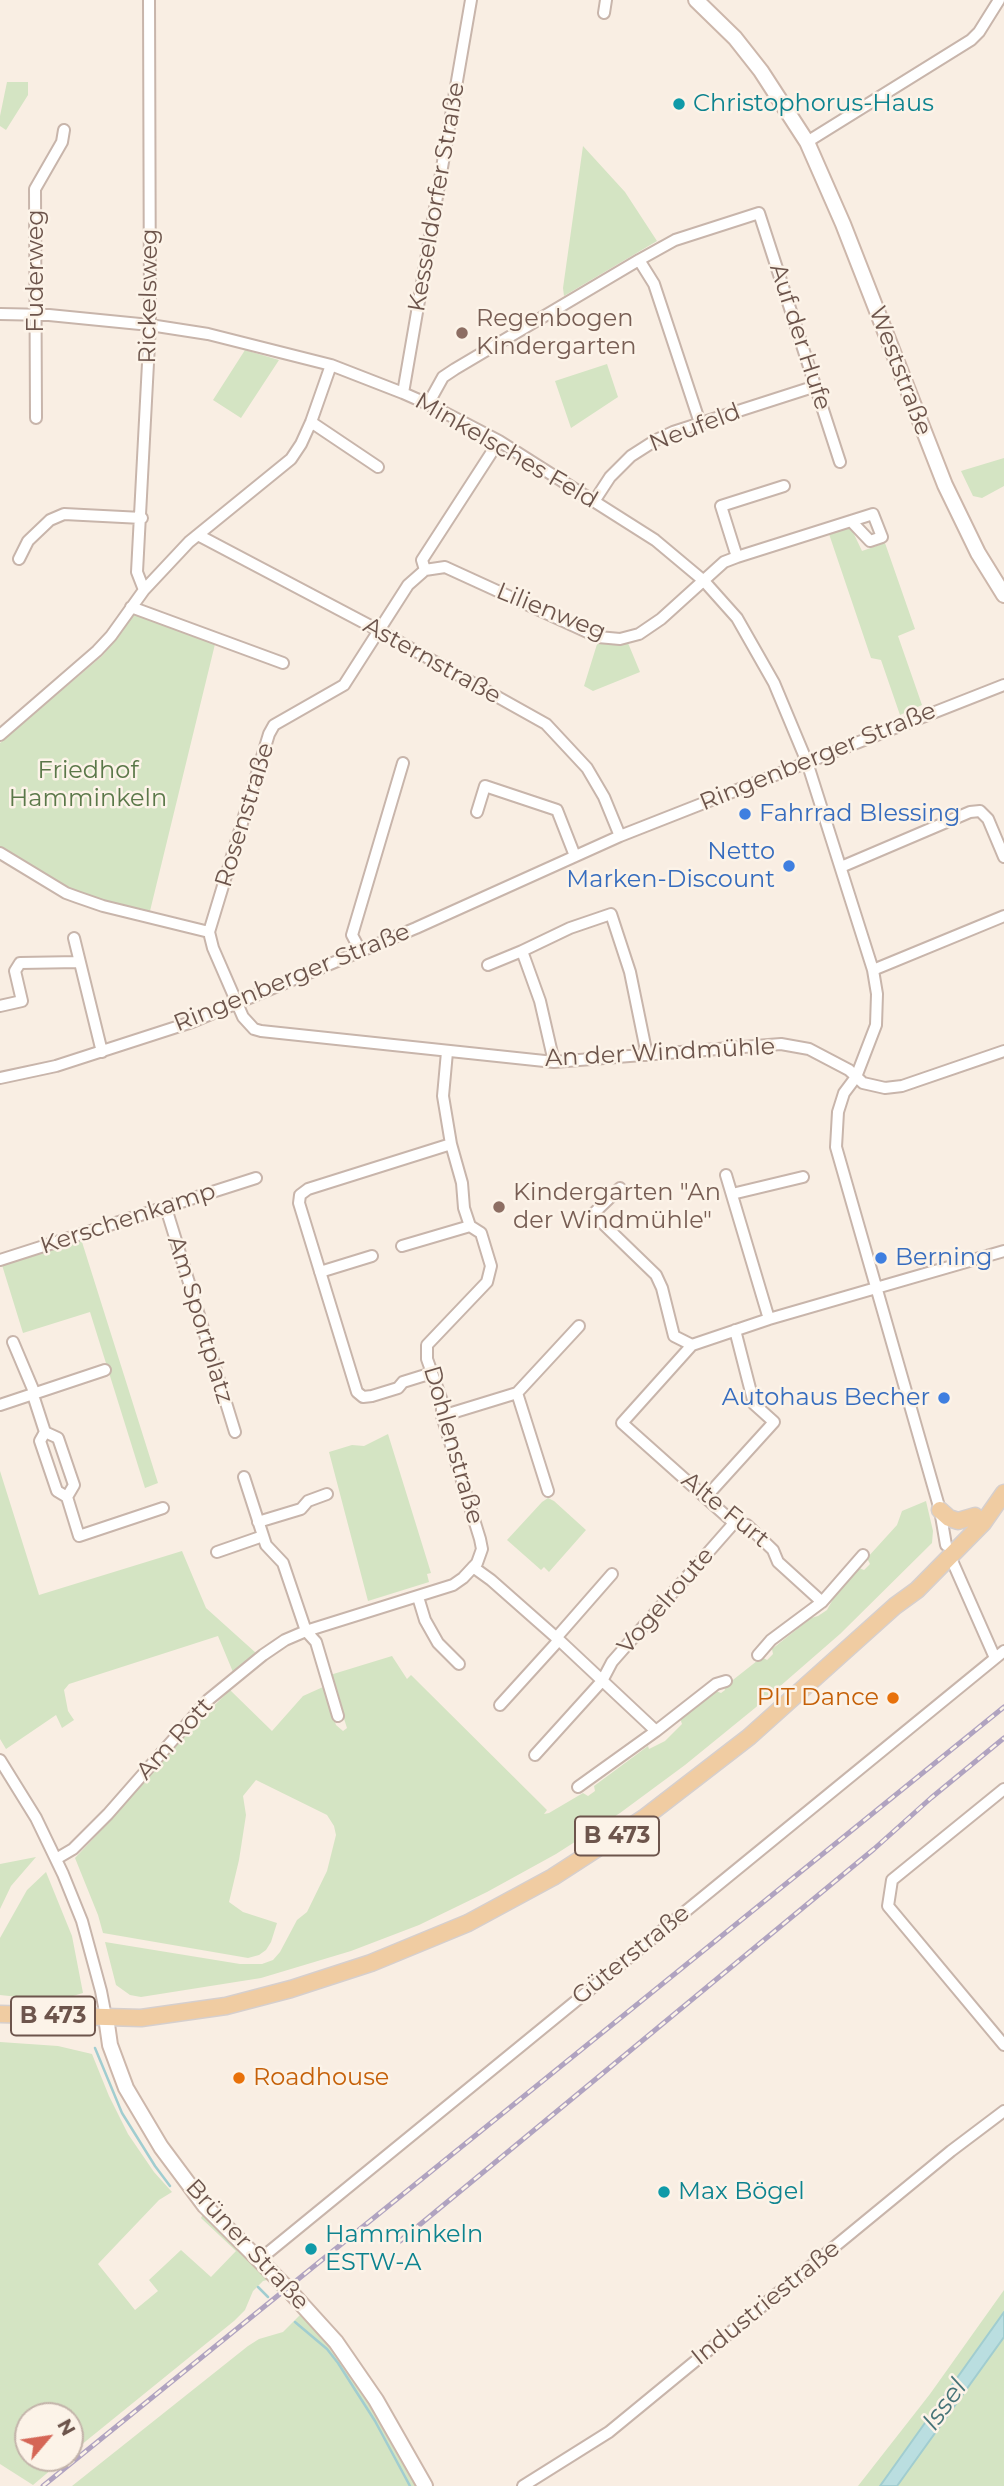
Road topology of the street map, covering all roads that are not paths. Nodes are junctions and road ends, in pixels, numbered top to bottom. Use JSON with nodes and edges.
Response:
{"nodes":[{"id":1,"x":149,"y":0,"type":"edge"},
{"id":2,"x":471,"y":0,"type":"edge"},
{"id":3,"x":606,"y":0,"type":"edge"},
{"id":4,"x":696,"y":0,"type":"edge"},
{"id":5,"x":999,"y":0,"type":"edge"},
{"id":6,"x":604,"y":13,"type":"dead end"},
{"id":7,"x":64,"y":130,"type":"dead end"},
{"id":8,"x":807,"y":142,"type":"junction"},
{"id":9,"x":639,"y":260,"type":"junction"},
{"id":10,"x":0,"y":314,"type":"edge"},
{"id":11,"x":36,"y":316,"type":"junction"},
{"id":12,"x":150,"y":325,"type":"junction"},
{"id":13,"x":331,"y":365,"type":"junction"},
{"id":14,"x":816,"y":386,"type":"junction"},
{"id":15,"x":403,"y":393,"type":"junction"},
{"id":16,"x":428,"y":404,"type":"junction"},
{"id":17,"x":36,"y":418,"type":"dead end"},
{"id":18,"x":311,"y":422,"type":"junction"},
{"id":19,"x":700,"y":423,"type":"junction"},
{"id":20,"x":499,"y":441,"type":"junction"},
{"id":21,"x":840,"y":462,"type":"dead end"},
{"id":22,"x":378,"y":467,"type":"dead end"},
{"id":23,"x":784,"y":486,"type":"dead end"},
{"id":24,"x":594,"y":500,"type":"junction"},
{"id":25,"x":142,"y":518,"type":"junction"},
{"id":26,"x":851,"y":521,"type":"dead end"},
{"id":27,"x":198,"y":535,"type":"junction"},
{"id":28,"x":737,"y":557,"type":"junction"},
{"id":29,"x":19,"y":559,"type":"dead end"},
{"id":30,"x":425,"y":570,"type":"junction"},
{"id":31,"x":704,"y":581,"type":"junction"},
{"id":32,"x":144,"y":590,"type":"junction"},
{"id":33,"x":1004,"y":595,"type":"edge"},
{"id":34,"x":131,"y":607,"type":"junction"},
{"id":35,"x":377,"y":630,"type":"junction"},
{"id":36,"x":283,"y":663,"type":"dead end"},
{"id":37,"x":1004,"y":679,"type":"edge"},
{"id":38,"x":1004,"y":685,"type":"edge"},
{"id":39,"x":984,"y":691,"type":"junction"},
{"id":40,"x":0,"y":735,"type":"edge"},
{"id":41,"x":807,"y":762,"type":"junction"},
{"id":42,"x":403,"y":764,"type":"dead end"},
{"id":43,"x":477,"y":813,"type":"dead end"},
{"id":44,"x":620,"y":836,"type":"junction"},
{"id":45,"x":0,"y":853,"type":"edge"},
{"id":46,"x":575,"y":856,"type":"junction"},
{"id":47,"x":1004,"y":856,"type":"edge"},
{"id":48,"x":841,"y":867,"type":"junction"},
{"id":49,"x":1004,"y":916,"type":"edge"},
{"id":50,"x":209,"y":932,"type":"junction"},
{"id":51,"x":74,"y":939,"type":"dead end"},
{"id":52,"x":360,"y":950,"type":"junction"},
{"id":53,"x":522,"y":951,"type":"junction"},
{"id":54,"x":79,"y":962,"type":"junction"},
{"id":55,"x":488,"y":965,"type":"dead end"},
{"id":56,"x":873,"y":971,"type":"junction"},
{"id":57,"x":237,"y":1002,"type":"junction"},
{"id":58,"x":0,"y":1006,"type":"edge"},
{"id":59,"x":1004,"y":1051,"type":"edge"},
{"id":60,"x":102,"y":1052,"type":"junction"},
{"id":61,"x":447,"y":1052,"type":"junction"},
{"id":62,"x":647,"y":1055,"type":"junction"},
{"id":63,"x":554,"y":1062,"type":"junction"},
{"id":64,"x":856,"y":1077,"type":"junction"},
{"id":65,"x":0,"y":1078,"type":"edge"},
{"id":66,"x":451,"y":1144,"type":"junction"},
{"id":67,"x":726,"y":1175,"type":"dead end"},
{"id":68,"x":803,"y":1177,"type":"dead end"},
{"id":69,"x":256,"y":1178,"type":"dead end"},
{"id":70,"x":620,"y":1188,"type":"dead end"},
{"id":71,"x":732,"y":1194,"type":"junction"},
{"id":72,"x":166,"y":1208,"type":"junction"},
{"id":73,"x":470,"y":1226,"type":"junction"},
{"id":74,"x":402,"y":1246,"type":"dead end"},
{"id":75,"x":1004,"y":1251,"type":"edge"},
{"id":76,"x":372,"y":1256,"type":"dead end"},
{"id":77,"x":0,"y":1260,"type":"edge"},
{"id":78,"x":320,"y":1272,"type":"junction"},
{"id":79,"x":877,"y":1288,"type":"junction"},
{"id":80,"x":769,"y":1320,"type":"junction"},
{"id":81,"x":579,"y":1326,"type":"dead end"},
{"id":82,"x":735,"y":1330,"type":"junction"},
{"id":83,"x":13,"y":1342,"type":"dead end"},
{"id":84,"x":692,"y":1345,"type":"junction"},
{"id":85,"x":105,"y":1370,"type":"dead end"},
{"id":86,"x":432,"y":1373,"type":"junction"},
{"id":87,"x":517,"y":1393,"type":"junction"},
{"id":88,"x":34,"y":1394,"type":"junction"},
{"id":89,"x":0,"y":1405,"type":"edge"},
{"id":90,"x":442,"y":1416,"type":"junction"},
{"id":91,"x":45,"y":1432,"type":"junction"},
{"id":92,"x":235,"y":1432,"type":"dead end"},
{"id":93,"x":244,"y":1477,"type":"dead end"},
{"id":94,"x":548,"y":1491,"type":"dead end"},
{"id":95,"x":327,"y":1494,"type":"dead end"},
{"id":96,"x":67,"y":1497,"type":"junction"},
{"id":97,"x":706,"y":1497,"type":"junction"},
{"id":98,"x":1000,"y":1497,"type":"edge"},
{"id":99,"x":163,"y":1508,"type":"dead end"},
{"id":100,"x":940,"y":1510,"type":"junction"},
{"id":101,"x":975,"y":1516,"type":"junction"},
{"id":102,"x":258,"y":1522,"type":"junction"},
{"id":103,"x":734,"y":1523,"type":"junction"},
{"id":104,"x":263,"y":1536,"type":"junction"},
{"id":105,"x":948,"y":1551,"type":"junction"},
{"id":106,"x":217,"y":1552,"type":"dead end"},
{"id":107,"x":863,"y":1555,"type":"dead end"},
{"id":108,"x":473,"y":1567,"type":"junction"},
{"id":109,"x":612,"y":1574,"type":"dead end"},
{"id":110,"x":418,"y":1597,"type":"junction"},
{"id":111,"x":822,"y":1602,"type":"junction"},
{"id":112,"x":306,"y":1631,"type":"junction"},
{"id":113,"x":557,"y":1639,"type":"junction"},
{"id":114,"x":758,"y":1655,"type":"dead end"},
{"id":115,"x":1000,"y":1655,"type":"edge"},
{"id":116,"x":459,"y":1664,"type":"dead end"},
{"id":117,"x":602,"y":1681,"type":"junction"},
{"id":118,"x":726,"y":1681,"type":"dead end"},
{"id":119,"x":500,"y":1705,"type":"dead end"},
{"id":120,"x":338,"y":1716,"type":"dead end"},
{"id":121,"x":656,"y":1731,"type":"junction"},
{"id":122,"x":535,"y":1755,"type":"dead end"},
{"id":123,"x":0,"y":1760,"type":"edge"},
{"id":124,"x":578,"y":1787,"type":"dead end"},
{"id":125,"x":1004,"y":1789,"type":"edge"},
{"id":126,"x":56,"y":1859,"type":"junction"},
{"id":127,"x":0,"y":2014,"type":"edge"},
{"id":128,"x":106,"y":2018,"type":"junction"},
{"id":129,"x":1004,"y":2045,"type":"edge"},
{"id":130,"x":1004,"y":2111,"type":"edge"},
{"id":131,"x":259,"y":2260,"type":"junction"},
{"id":132,"x":425,"y":2486,"type":"edge"},
{"id":133,"x":523,"y":2486,"type":"edge"}],
"edges":[{"from":1,"to":12,"type":"street","name":"Rickelsweg"},
{"from":2,"to":15,"type":"street","name":"Kesseldorfer Straße"},
{"from":3,"to":6,"type":"street"},
{"from":4,"to":8,"type":"main road","name":"Weststraße"},
{"from":5,"to":8,"type":"street"},
{"from":7,"to":11,"type":"street","name":"Fuderweg"},
{"from":8,"to":33,"type":"main road","name":"Weststraße"},
{"from":9,"to":14,"type":"street","name":"Auf der Hufe"},
{"from":9,"to":16,"type":"street"},
{"from":9,"to":19,"type":"street"},
{"from":10,"to":11,"type":"street","name":"Minkelsches Feld"},
{"from":11,"to":12,"type":"street","name":"Minkelsches Feld"},
{"from":11,"to":17,"type":"street","name":"Fuderweg"},
{"from":12,"to":13,"type":"street","name":"Minkelsches Feld"},
{"from":12,"to":25,"type":"street","name":"Rickelsweg"},
{"from":13,"to":15,"type":"street","name":"Minkelsches Feld"},
{"from":13,"to":18,"type":"street"},
{"from":14,"to":19,"type":"street","name":"Neufeld"},
{"from":14,"to":21,"type":"street","name":"Auf der Hufe"},
{"from":15,"to":16,"type":"street","name":"Minkelsches Feld"},
{"from":16,"to":20,"type":"street","name":"Minkelsches Feld"},
{"from":18,"to":22,"type":"street"},
{"from":18,"to":27,"type":"street"},
{"from":19,"to":24,"type":"street","name":"Neufeld"},
{"from":20,"to":24,"type":"street","name":"Minkelsches Feld"},
{"from":20,"to":30,"type":"street"},
{"from":23,"to":28,"type":"street"},
{"from":24,"to":31,"type":"street","name":"Minkelsches Feld"},
{"from":25,"to":29,"type":"street"},
{"from":25,"to":32,"type":"street","name":"Rickelsweg"},
{"from":26,"to":28,"type":"street","name":"Lilienweg"},
{"from":27,"to":32,"type":"street"},
{"from":27,"to":35,"type":"street","name":"Asternstraße"},
{"from":28,"to":31,"type":"street","name":"Lilienweg"},
{"from":30,"to":31,"type":"street","name":"Lilienweg"},
{"from":30,"to":35,"type":"street","name":"Rosenstraße"},
{"from":31,"to":41,"type":"street","name":"Minkelsches Feld"},
{"from":32,"to":34,"type":"street"},
{"from":34,"to":36,"type":"street"},
{"from":34,"to":40,"type":"street"},
{"from":35,"to":44,"type":"street","name":"Asternstraße"},
{"from":35,"to":50,"type":"street","name":"Rosenstraße"},
{"from":37,"to":39,"type":"street","name":"Ringenberger Straße"},
{"from":38,"to":39,"type":"street","name":"Ringenberger Straße"},
{"from":39,"to":41,"type":"street","name":"Ringenberger Straße"},
{"from":41,"to":44,"type":"street","name":"Ringenberger Straße"},
{"from":41,"to":48,"type":"street","name":"Minkelsches Feld"},
{"from":42,"to":52,"type":"street"},
{"from":43,"to":46,"type":"street"},
{"from":44,"to":46,"type":"street","name":"Ringenberger Straße"},
{"from":45,"to":50,"type":"street"},
{"from":46,"to":52,"type":"street","name":"Ringenberger Straße"},
{"from":47,"to":48,"type":"street"},
{"from":48,"to":56,"type":"street","name":"Minkelsches Feld"},
{"from":49,"to":56,"type":"street"},
{"from":50,"to":57,"type":"street"},
{"from":51,"to":54,"type":"street"},
{"from":52,"to":57,"type":"street","name":"Ringenberger Straße"},
{"from":53,"to":55,"type":"street"},
{"from":53,"to":62,"type":"street"},
{"from":53,"to":63,"type":"street"},
{"from":54,"to":58,"type":"street"},
{"from":54,"to":60,"type":"street"},
{"from":56,"to":64,"type":"street","name":"Minkelsches Feld"},
{"from":57,"to":60,"type":"street","name":"Ringenberger Straße"},
{"from":57,"to":61,"type":"street","name":"An der Windmühle"},
{"from":59,"to":64,"type":"street","name":"An der Windmühle"},
{"from":60,"to":65,"type":"street","name":"Ringenberger Straße"},
{"from":61,"to":63,"type":"street","name":"An der Windmühle"},
{"from":61,"to":66,"type":"street","name":"Dohlenstraße"},
{"from":62,"to":63,"type":"street","name":"An der Windmühle"},
{"from":62,"to":64,"type":"street","name":"An der Windmühle"},
{"from":64,"to":79,"type":"street"},
{"from":66,"to":73,"type":"street","name":"Dohlenstraße"},
{"from":66,"to":78,"type":"street"},
{"from":67,"to":71,"type":"street"},
{"from":68,"to":71,"type":"street"},
{"from":69,"to":72,"type":"street","name":"Kerschenkamp"},
{"from":70,"to":84,"type":"street"},
{"from":71,"to":80,"type":"street"},
{"from":72,"to":77,"type":"street","name":"Kerschenkamp"},
{"from":72,"to":92,"type":"street","name":"Am Sportplatz"},
{"from":73,"to":74,"type":"street"},
{"from":73,"to":86,"type":"street","name":"Dohlenstraße"},
{"from":75,"to":79,"type":"street"},
{"from":76,"to":78,"type":"street"},
{"from":78,"to":86,"type":"street"},
{"from":79,"to":80,"type":"street"},
{"from":79,"to":100,"type":"street"},
{"from":80,"to":82,"type":"street"},
{"from":81,"to":87,"type":"street"},
{"from":82,"to":84,"type":"street"},
{"from":82,"to":97,"type":"street"},
{"from":83,"to":88,"type":"street"},
{"from":84,"to":97,"type":"street","name":"Alte Furt"},
{"from":85,"to":88,"type":"street"},
{"from":86,"to":90,"type":"street","name":"Dohlenstraße"},
{"from":87,"to":90,"type":"street"},
{"from":87,"to":94,"type":"street"},
{"from":88,"to":89,"type":"street"},
{"from":88,"to":91,"type":"street"},
{"from":90,"to":108,"type":"street","name":"Dohlenstraße"},
{"from":91,"to":96,"type":"street"},
{"from":91,"to":96,"type":"street"},
{"from":93,"to":102,"type":"street"},
{"from":95,"to":102,"type":"street"},
{"from":96,"to":99,"type":"street"},
{"from":97,"to":103,"type":"street","name":"Alte Furt"},
{"from":98,"to":101,"type":"main road","number":"B 473"},
{"from":98,"to":105,"type":"main road","number":"B 473"},
{"from":100,"to":101,"type":"main road"},
{"from":100,"to":105,"type":"street"},
{"from":101,"to":105,"type":"main road","number":"B 473"},
{"from":102,"to":104,"type":"street"},
{"from":103,"to":111,"type":"street","name":"Alte Furt"},
{"from":103,"to":117,"type":"street","name":"Vogelroute"},
{"from":104,"to":106,"type":"street"},
{"from":104,"to":112,"type":"street"},
{"from":105,"to":115,"type":"street"},
{"from":105,"to":128,"type":"main road","number":"B 473"},
{"from":107,"to":111,"type":"street"},
{"from":108,"to":110,"type":"street","name":"Am Rott"},
{"from":108,"to":113,"type":"street"},
{"from":109,"to":113,"type":"street"},
{"from":110,"to":112,"type":"street","name":"Am Rott"},
{"from":110,"to":116,"type":"street"},
{"from":111,"to":114,"type":"street"},
{"from":112,"to":120,"type":"street"},
{"from":112,"to":126,"type":"street","name":"Am Rott"},
{"from":113,"to":117,"type":"street"},
{"from":113,"to":119,"type":"street"},
{"from":115,"to":131,"type":"street","name":"Güterstraße"},
{"from":117,"to":121,"type":"street"},
{"from":117,"to":122,"type":"street","name":"Vogelroute"},
{"from":118,"to":121,"type":"street"},
{"from":121,"to":124,"type":"street"},
{"from":123,"to":126,"type":"street","name":"Brüner Straße"},
{"from":125,"to":129,"type":"street"},
{"from":126,"to":128,"type":"street","name":"Brüner Straße"},
{"from":127,"to":128,"type":"main road","number":"B 473"},
{"from":128,"to":131,"type":"main road","name":"Brüner Straße"},
{"from":130,"to":133,"type":"street","name":"Industriestraße"},
{"from":131,"to":132,"type":"main road","name":"Brüner Straße"}]}
